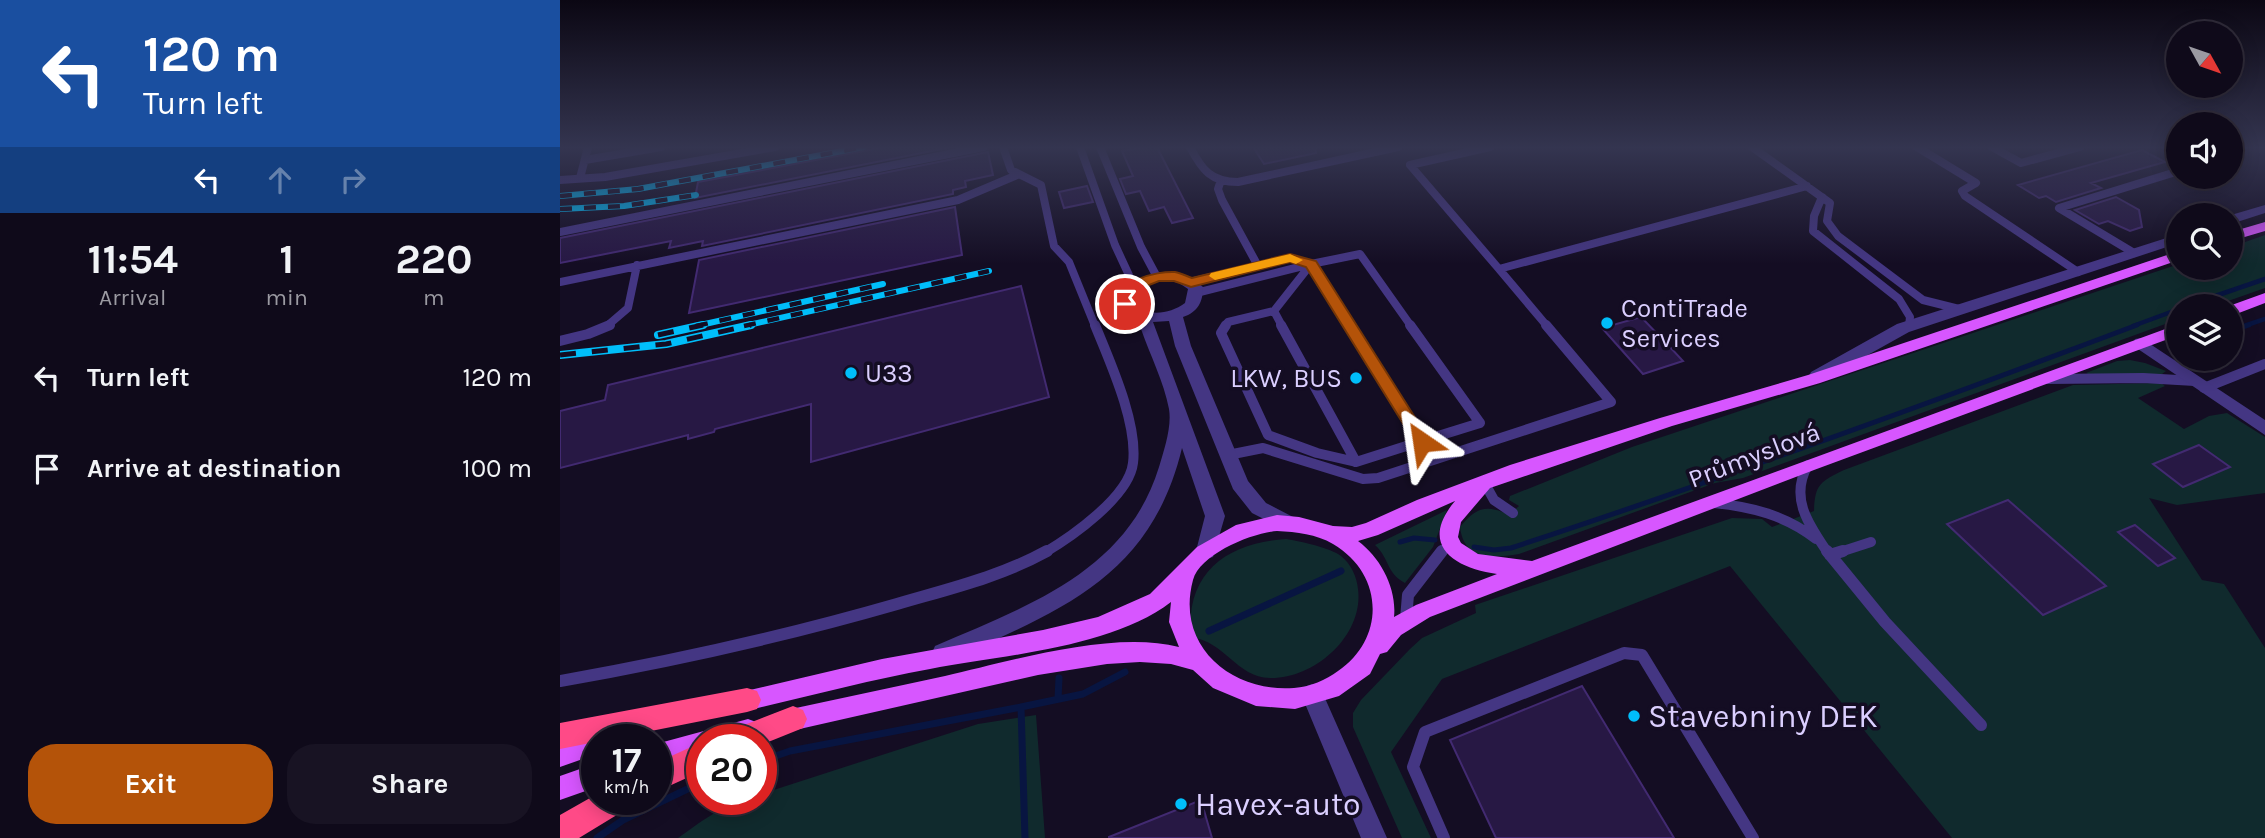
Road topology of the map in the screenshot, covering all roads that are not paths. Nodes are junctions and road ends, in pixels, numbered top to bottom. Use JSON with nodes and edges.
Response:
{"nodes":[{"id":1,"x":789,"y":186,"type":"edge"},
{"id":2,"x":991,"y":186,"type":"edge"},
{"id":3,"x":1041,"y":186,"type":"edge"},
{"id":4,"x":1094,"y":186,"type":"edge"},
{"id":5,"x":1116,"y":186,"type":"edge"},
{"id":6,"x":1219,"y":186,"type":"edge"},
{"id":7,"x":1428,"y":186,"type":"edge"},
{"id":8,"x":1807,"y":186,"type":"joint"},
{"id":9,"x":1971,"y":186,"type":"edge"},
{"id":10,"x":2132,"y":186,"type":"edge"},
{"id":11,"x":1822,"y":197,"type":"junction"},
{"id":12,"x":2265,"y":209,"type":"edge"},
{"id":13,"x":2243,"y":216,"type":"edge"},
{"id":14,"x":2265,"y":226,"type":"edge"},
{"id":15,"x":560,"y":232,"type":"edge"},
{"id":16,"x":2243,"y":233,"type":"edge"},
{"id":17,"x":2166,"y":242,"type":"edge"},
{"id":18,"x":2134,"y":253,"type":"junction"},
{"id":19,"x":2166,"y":259,"type":"edge"},
{"id":20,"x":1311,"y":264,"type":"junction"},
{"id":21,"x":637,"y":265,"type":"junction"},
{"id":22,"x":1258,"y":266,"type":"junction"},
{"id":23,"x":1499,"y":269,"type":"junction"},
{"id":24,"x":2078,"y":272,"type":"junction"},
{"id":25,"x":1157,"y":277,"type":"junction"},
{"id":26,"x":560,"y":282,"type":"edge"},
{"id":27,"x":1134,"y":286,"type":"junction"},
{"id":28,"x":1193,"y":288,"type":"junction"},
{"id":29,"x":2265,"y":298,"type":"edge"},
{"id":30,"x":2243,"y":306,"type":"edge"},
{"id":31,"x":1959,"y":310,"type":"junction"},
{"id":32,"x":1274,"y":311,"type":"junction"},
{"id":33,"x":1175,"y":315,"type":"junction"},
{"id":34,"x":1141,"y":317,"type":"junction"},
{"id":35,"x":1909,"y":326,"type":"junction"},
{"id":36,"x":2166,"y":334,"type":"edge"},
{"id":37,"x":560,"y":341,"type":"edge"},
{"id":38,"x":2141,"y":343,"type":"junction"},
{"id":39,"x":2265,"y":364,"type":"edge"},
{"id":40,"x":1814,"y":379,"type":"junction"},
{"id":41,"x":2043,"y":380,"type":"junction"},
{"id":42,"x":2199,"y":384,"type":"junction"},
{"id":43,"x":1178,"y":408,"type":"junction"},
{"id":44,"x":2265,"y":429,"type":"edge"},
{"id":45,"x":1422,"y":442,"type":"junction"},
{"id":46,"x":1228,"y":455,"type":"junction"},
{"id":47,"x":1356,"y":462,"type":"junction"},
{"id":48,"x":1808,"y":464,"type":"junction"},
{"id":49,"x":1484,"y":482,"type":"junction"},
{"id":50,"x":1709,"y":502,"type":"junction"},
{"id":51,"x":1513,"y":513,"type":"dead end"},
{"id":52,"x":1288,"y":523,"type":"junction"},
{"id":53,"x":1333,"y":534,"type":"junction"},
{"id":54,"x":1871,"y":542,"type":"dead end"},
{"id":55,"x":1822,"y":544,"type":"junction"},
{"id":56,"x":1443,"y":550,"type":"dead end"},
{"id":57,"x":1206,"y":551,"type":"junction"},
{"id":58,"x":1830,"y":555,"type":"junction"},
{"id":59,"x":1549,"y":562,"type":"junction"},
{"id":60,"x":1183,"y":578,"type":"junction"},
{"id":61,"x":1406,"y":619,"type":"junction"},
{"id":62,"x":931,"y":659,"type":"junction"},
{"id":63,"x":1197,"y":661,"type":"junction"},
{"id":64,"x":1367,"y":662,"type":"junction"},
{"id":65,"x":560,"y":681,"type":"edge"},
{"id":66,"x":1312,"y":694,"type":"junction"},
{"id":67,"x":747,"y":700,"type":"junction"},
{"id":68,"x":793,"y":719,"type":"junction"},
{"id":69,"x":661,"y":724,"type":"edge"},
{"id":70,"x":773,"y":724,"type":"edge"},
{"id":71,"x":777,"y":725,"type":"edge"},
{"id":72,"x":1981,"y":725,"type":"dead end"},
{"id":73,"x":560,"y":736,"type":"edge"},
{"id":74,"x":581,"y":748,"type":"edge"},
{"id":75,"x":560,"y":755,"type":"edge"},
{"id":76,"x":581,"y":781,"type":"edge"},
{"id":77,"x":560,"y":788,"type":"edge"},
{"id":78,"x":589,"y":815,"type":"edge"},
{"id":79,"x":560,"y":832,"type":"edge"},
{"id":80,"x":1374,"y":838,"type":"edge"},
{"id":81,"x":1444,"y":838,"type":"edge"},
{"id":82,"x":1754,"y":838,"type":"edge"}],
"edges":[{"from":1,"to":15,"type":"lane"},
{"from":2,"to":21,"type":"lane"},
{"from":3,"to":65,"type":"lane"},
{"from":4,"to":27,"type":"lane"},
{"from":5,"to":25,"type":"lane"},
{"from":6,"to":22,"type":"lane"},
{"from":7,"to":23,"type":"lane"},
{"from":8,"to":11,"type":"lane"},
{"from":8,"to":23,"type":"lane"},
{"from":9,"to":24,"type":"lane"},
{"from":10,"to":18,"type":"lane"},
{"from":11,"to":31,"type":"lane"},
{"from":11,"to":35,"type":"lane"},
{"from":12,"to":13,"type":"street"},
{"from":14,"to":16,"type":"main road"},
{"from":17,"to":18,"type":"street","name":"Průmyslová"},
{"from":18,"to":24,"type":"street","name":"Průmyslová"},
{"from":19,"to":40,"type":"main road","name":"Průmyslová"},
{"from":20,"to":22,"type":"lane"},
{"from":20,"to":28,"type":"lane"},
{"from":20,"to":32,"type":"lane"},
{"from":20,"to":45,"type":"lane"},
{"from":20,"to":45,"type":"lane"},
{"from":21,"to":26,"type":"lane"},
{"from":21,"to":37,"type":"lane"},
{"from":22,"to":28,"type":"lane"},
{"from":23,"to":46,"type":"lane"},
{"from":24,"to":31,"type":"street","name":"Průmyslová"},
{"from":25,"to":27,"type":"street"},
{"from":25,"to":28,"type":"street"},
{"from":27,"to":34,"type":"street"},
{"from":28,"to":33,"type":"street"},
{"from":29,"to":30,"type":"main road"},
{"from":31,"to":35,"type":"street","name":"Průmyslová"},
{"from":32,"to":47,"type":"lane"},
{"from":32,"to":47,"type":"lane"},
{"from":33,"to":34,"type":"street"},
{"from":33,"to":46,"type":"street"},
{"from":34,"to":43,"type":"street"},
{"from":35,"to":40,"type":"street","name":"Průmyslová"},
{"from":36,"to":38,"type":"main road","name":"Průmyslová"},
{"from":38,"to":41,"type":"main road","name":"Průmyslová"},
{"from":38,"to":42,"type":"street"},
{"from":39,"to":42,"type":"lane"},
{"from":40,"to":49,"type":"main road","name":"Průmyslová"},
{"from":41,"to":42,"type":"lane"},
{"from":41,"to":48,"type":"main road","name":"Průmyslová"},
{"from":42,"to":44,"type":"street"},
{"from":43,"to":57,"type":"street"},
{"from":43,"to":62,"type":"street"},
{"from":45,"to":47,"type":"lane"},
{"from":46,"to":52,"type":"street"},
{"from":48,"to":50,"type":"main road","name":"Průmyslová"},
{"from":48,"to":55,"type":"lane"},
{"from":49,"to":51,"type":"lane"},
{"from":49,"to":53,"type":"main road","name":"Průmyslová"},
{"from":49,"to":59,"type":"main road"},
{"from":50,"to":55,"type":"lane"},
{"from":50,"to":59,"type":"main road","name":"Průmyslová"},
{"from":52,"to":53,"type":"main road"},
{"from":52,"to":57,"type":"main road"},
{"from":53,"to":64,"type":"main road"},
{"from":54,"to":58,"type":"lane"},
{"from":55,"to":58,"type":"lane"},
{"from":56,"to":61,"type":"lane"},
{"from":57,"to":60,"type":"main road"},
{"from":58,"to":72,"type":"lane"},
{"from":59,"to":61,"type":"main road","name":"Průmyslová"},
{"from":60,"to":62,"type":"main road"},
{"from":60,"to":63,"type":"main road"},
{"from":61,"to":64,"type":"main road","name":"Průmyslová"},
{"from":62,"to":67,"type":"main road"},
{"from":63,"to":66,"type":"main road"},
{"from":63,"to":68,"type":"main road"},
{"from":64,"to":66,"type":"main road"},
{"from":66,"to":80,"type":"street"},
{"from":67,"to":69,"type":"main road"},
{"from":67,"to":73,"type":"highway"},
{"from":68,"to":70,"type":"main road"},
{"from":68,"to":71,"type":"highway"},
{"from":74,"to":75,"type":"main road"},
{"from":76,"to":77,"type":"main road"},
{"from":78,"to":79,"type":"highway"},
{"from":81,"to":82,"type":"lane"}]}
